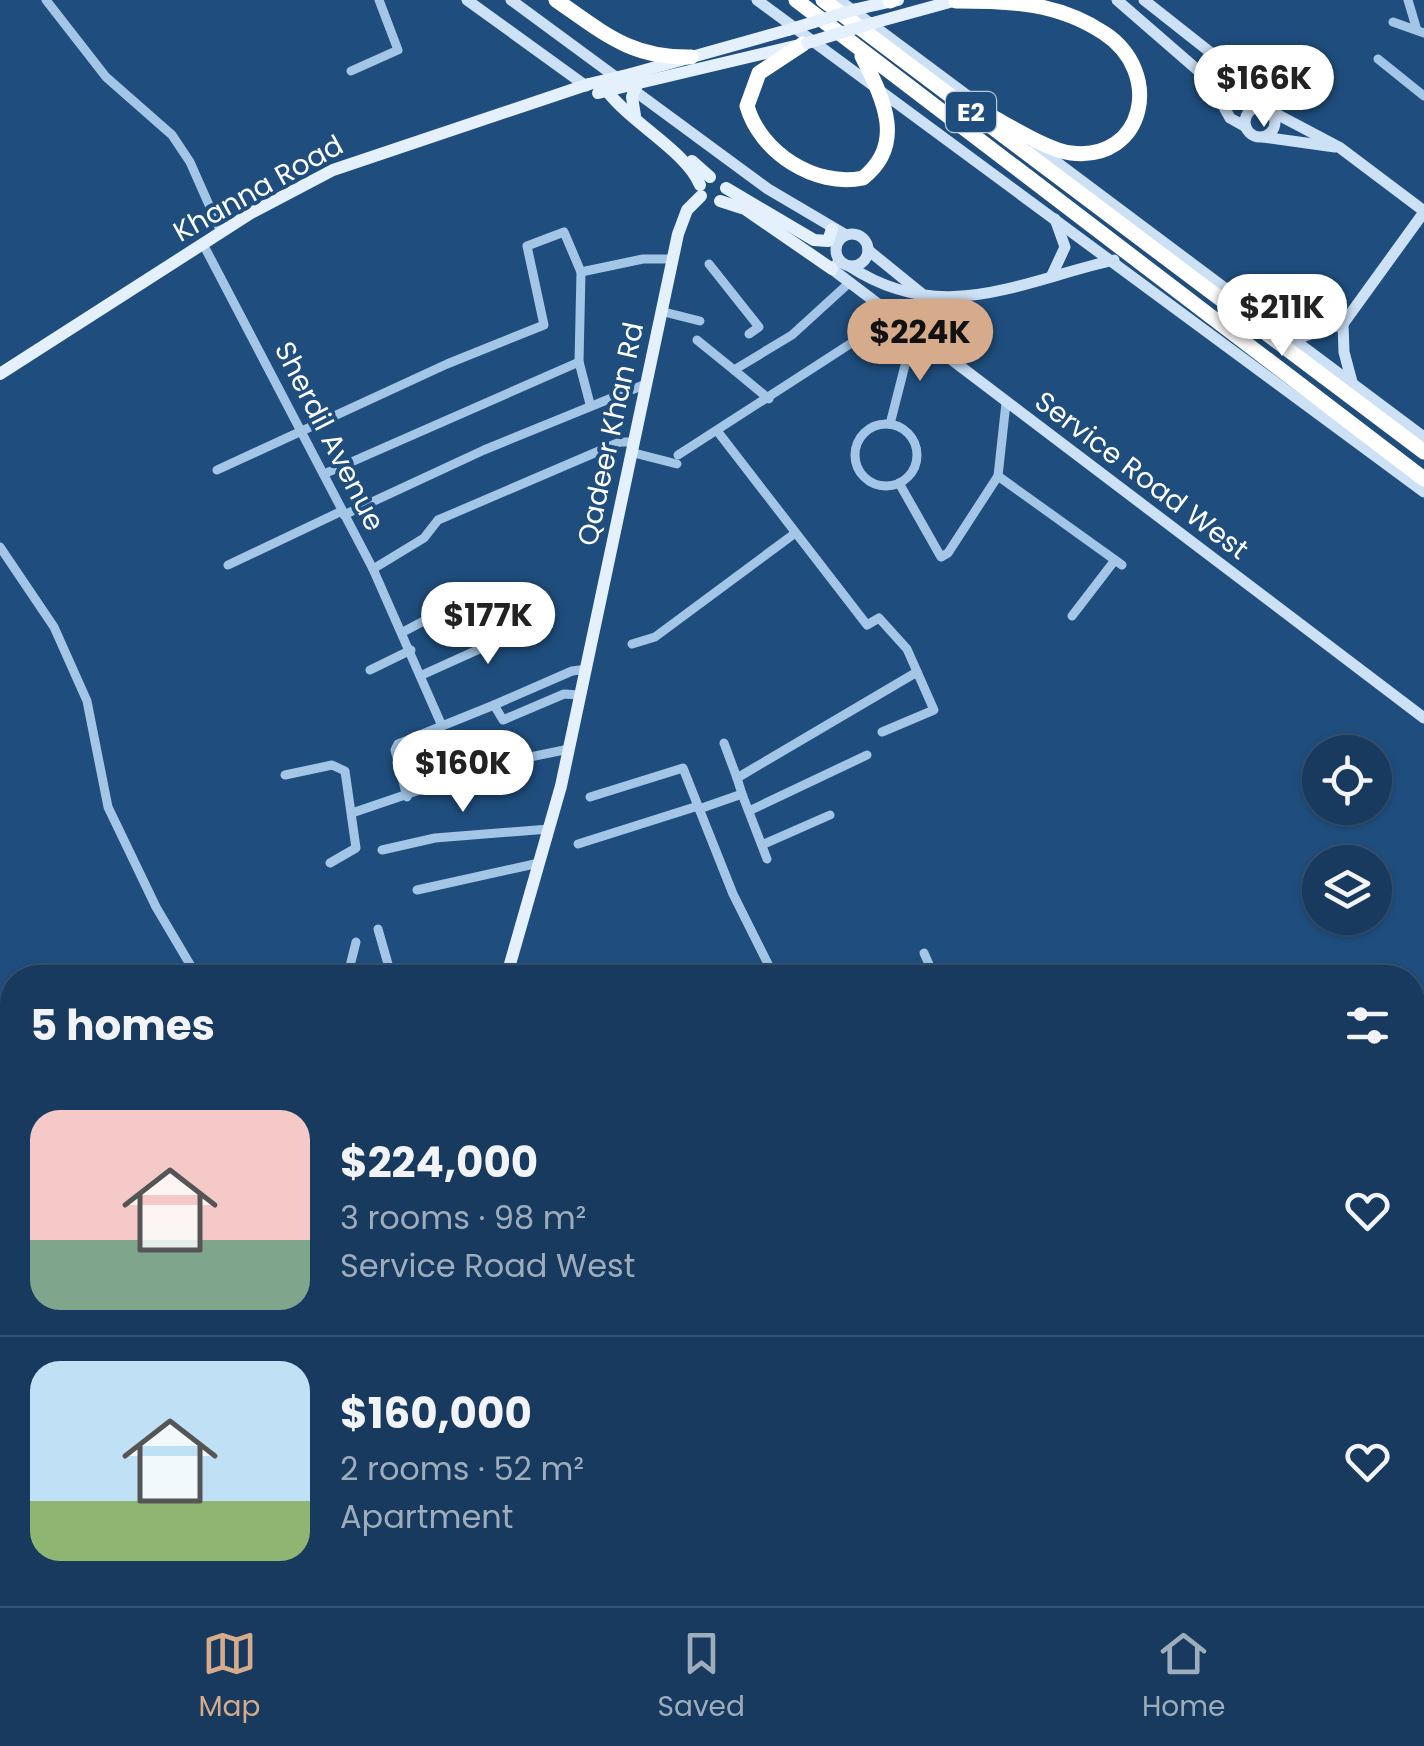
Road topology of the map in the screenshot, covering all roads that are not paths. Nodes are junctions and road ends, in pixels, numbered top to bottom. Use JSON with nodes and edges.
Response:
{"nodes":[{"id":1,"x":46,"y":0,"type":"edge"},
{"id":2,"x":379,"y":0,"type":"edge"},
{"id":3,"x":467,"y":0,"type":"edge"},
{"id":4,"x":510,"y":0,"type":"edge"},
{"id":5,"x":556,"y":0,"type":"edge"},
{"id":6,"x":758,"y":0,"type":"edge"},
{"id":7,"x":796,"y":0,"type":"edge"},
{"id":8,"x":823,"y":0,"type":"edge"},
{"id":9,"x":839,"y":0,"type":"edge"},
{"id":10,"x":893,"y":0,"type":"edge"},
{"id":11,"x":956,"y":0,"type":"edge"},
{"id":12,"x":1116,"y":0,"type":"edge"},
{"id":13,"x":1144,"y":0,"type":"edge"},
{"id":14,"x":1409,"y":4,"type":"edge"},
{"id":15,"x":1424,"y":5,"type":"edge"},
{"id":16,"x":1393,"y":22,"type":"dead end"},
{"id":17,"x":1420,"y":30,"type":"edge"},
{"id":18,"x":805,"y":43,"type":"junction"},
{"id":19,"x":860,"y":52,"type":"junction"},
{"id":20,"x":691,"y":57,"type":"junction"},
{"id":21,"x":1378,"y":59,"type":"dead end"},
{"id":22,"x":351,"y":72,"type":"dead end"},
{"id":23,"x":636,"y":80,"type":"junction"},
{"id":24,"x":1210,"y":82,"type":"junction"},
{"id":25,"x":1248,"y":82,"type":"junction"},
{"id":26,"x":595,"y":88,"type":"junction"},
{"id":27,"x":878,"y":88,"type":"junction"},
{"id":28,"x":1422,"y":91,"type":"edge"},
{"id":29,"x":952,"y":97,"type":"junction"},
{"id":30,"x":1269,"y":110,"type":"junction"},
{"id":31,"x":1002,"y":122,"type":"junction"},
{"id":32,"x":1246,"y":127,"type":"junction"},
{"id":33,"x":1263,"y":136,"type":"junction"},
{"id":34,"x":1339,"y":147,"type":"junction"},
{"id":35,"x":707,"y":192,"type":"junction"},
{"id":36,"x":1424,"y":212,"type":"edge"},
{"id":37,"x":1053,"y":216,"type":"junction"},
{"id":38,"x":832,"y":229,"type":"junction"},
{"id":39,"x":221,"y":232,"type":"junction"},
{"id":40,"x":846,"y":235,"type":"junction"},
{"id":41,"x":203,"y":244,"type":"junction"},
{"id":42,"x":868,"y":250,"type":"junction"},
{"id":43,"x":672,"y":259,"type":"junction"},
{"id":44,"x":1114,"y":260,"type":"junction"},
{"id":45,"x":709,"y":264,"type":"dead end"},
{"id":46,"x":840,"y":265,"type":"junction"},
{"id":47,"x":581,"y":272,"type":"junction"},
{"id":48,"x":1052,"y":274,"type":"junction"},
{"id":49,"x":849,"y":282,"type":"junction"},
{"id":50,"x":927,"y":298,"type":"junction"},
{"id":51,"x":881,"y":308,"type":"junction"},
{"id":52,"x":668,"y":313,"type":"junction"},
{"id":53,"x":700,"y":320,"type":"dead end"},
{"id":54,"x":1344,"y":324,"type":"junction"},
{"id":55,"x":749,"y":334,"type":"dead end"},
{"id":56,"x":918,"y":334,"type":"junction"},
{"id":57,"x":1295,"y":339,"type":"junction"},
{"id":58,"x":697,"y":340,"type":"dead end"},
{"id":59,"x":579,"y":362,"type":"junction"},
{"id":60,"x":734,"y":370,"type":"junction"},
{"id":61,"x":0,"y":374,"type":"edge"},
{"id":62,"x":1352,"y":382,"type":"junction"},
{"id":63,"x":646,"y":384,"type":"junction"},
{"id":64,"x":769,"y":400,"type":"junction"},
{"id":65,"x":1006,"y":403,"type":"junction"},
{"id":66,"x":590,"y":404,"type":"junction"},
{"id":67,"x":890,"y":424,"type":"junction"},
{"id":68,"x":304,"y":432,"type":"junction"},
{"id":69,"x":718,"y":432,"type":"junction"},
{"id":70,"x":1424,"y":437,"type":"edge"},
{"id":71,"x":636,"y":448,"type":"junction"},
{"id":72,"x":1424,"y":452,"type":"edge"},
{"id":73,"x":217,"y":470,"type":"dead end"},
{"id":74,"x":324,"y":474,"type":"junction"},
{"id":75,"x":998,"y":476,"type":"junction"},
{"id":76,"x":1424,"y":479,"type":"edge"},
{"id":77,"x":899,"y":483,"type":"junction"},
{"id":78,"x":1424,"y":492,"type":"edge"},
{"id":79,"x":343,"y":513,"type":"junction"},
{"id":80,"x":794,"y":534,"type":"junction"},
{"id":81,"x":0,"y":547,"type":"edge"},
{"id":82,"x":228,"y":566,"type":"dead end"},
{"id":83,"x":373,"y":569,"type":"junction"},
{"id":84,"x":484,"y":588,"type":"dead end"},
{"id":85,"x":1072,"y":616,"type":"dead end"},
{"id":86,"x":537,"y":623,"type":"dead end"},
{"id":87,"x":403,"y":632,"type":"junction"},
{"id":88,"x":632,"y":644,"type":"dead end"},
{"id":89,"x":411,"y":650,"type":"junction"},
{"id":90,"x":588,"y":669,"type":"junction"},
{"id":91,"x":370,"y":670,"type":"dead end"},
{"id":92,"x":918,"y":672,"type":"junction"},
{"id":93,"x":422,"y":676,"type":"junction"},
{"id":94,"x":582,"y":694,"type":"junction"},
{"id":95,"x":494,"y":705,"type":"junction"},
{"id":96,"x":1424,"y":718,"type":"edge"},
{"id":97,"x":442,"y":726,"type":"junction"},
{"id":98,"x":882,"y":732,"type":"dead end"},
{"id":99,"x":724,"y":743,"type":"dead end"},
{"id":100,"x":569,"y":749,"type":"junction"},
{"id":101,"x":867,"y":755,"type":"dead end"},
{"id":102,"x":285,"y":775,"type":"dead end"},
{"id":103,"x":737,"y":778,"type":"junction"},
{"id":104,"x":742,"y":794,"type":"junction"},
{"id":105,"x":406,"y":797,"type":"junction"},
{"id":106,"x":590,"y":797,"type":"dead end"},
{"id":107,"x":698,"y":808,"type":"junction"},
{"id":108,"x":749,"y":811,"type":"junction"},
{"id":109,"x":352,"y":813,"type":"junction"},
{"id":110,"x":830,"y":815,"type":"dead end"},
{"id":111,"x":549,"y":830,"type":"junction"},
{"id":112,"x":578,"y":844,"type":"dead end"},
{"id":113,"x":762,"y":845,"type":"junction"},
{"id":114,"x":382,"y":850,"type":"dead end"},
{"id":115,"x":767,"y":859,"type":"dead end"},
{"id":116,"x":330,"y":862,"type":"dead end"},
{"id":117,"x":539,"y":864,"type":"junction"},
{"id":118,"x":416,"y":890,"type":"dead end"},
{"id":119,"x":378,"y":929,"type":"dead end"},
{"id":120,"x":356,"y":942,"type":"dead end"},
{"id":121,"x":924,"y":953,"type":"dead end"},
{"id":122,"x":189,"y":965,"type":"edge"},
{"id":123,"x":350,"y":965,"type":"edge"},
{"id":124,"x":388,"y":965,"type":"edge"},
{"id":125,"x":512,"y":965,"type":"edge"},
{"id":126,"x":513,"y":965,"type":"edge"},
{"id":127,"x":769,"y":965,"type":"edge"},
{"id":128,"x":930,"y":965,"type":"edge"}],
"edges":[{"from":1,"to":39,"type":"street"},
{"from":2,"to":22,"type":"street"},
{"from":3,"to":26,"type":"street"},
{"from":4,"to":38,"type":"street"},
{"from":5,"to":20,"type":"highway"},
{"from":6,"to":27,"type":"street"},
{"from":7,"to":19,"type":"highway","number":"E2"},
{"from":8,"to":29,"type":"highway","number":"E2"},
{"from":9,"to":31,"type":"street"},
{"from":10,"to":20,"type":"main road","name":"Khanna Road","bridge":true},
{"from":11,"to":18,"type":"main road","name":"Khanna Road","bridge":true},
{"from":11,"to":31,"type":"highway"},
{"from":12,"to":24,"type":"street"},
{"from":13,"to":25,"type":"street"},
{"from":14,"to":15,"type":"street"},
{"from":14,"to":17,"type":"street"},
{"from":16,"to":17,"type":"street"},
{"from":18,"to":23,"type":"main road","name":"Khanna Road"},
{"from":18,"to":27,"type":"highway"},
{"from":19,"to":27,"type":"highway"},
{"from":19,"to":76,"type":"highway","number":"E2"},
{"from":20,"to":23,"type":"main road","name":"Khanna Road"},
{"from":21,"to":28,"type":"street"},
{"from":23,"to":26,"type":"main road","name":"Khanna Road","bridge":true},
{"from":23,"to":35,"type":"main road","bridge":true},
{"from":24,"to":25,"type":"street"},
{"from":24,"to":32,"type":"street"},
{"from":25,"to":30,"type":"street"},
{"from":26,"to":35,"type":"main road"},
{"from":26,"to":39,"type":"main road","name":"Khanna Road"},
{"from":27,"to":37,"type":"street"},
{"from":29,"to":31,"type":"highway"},
{"from":29,"to":72,"type":"highway","number":"E2"},
{"from":30,"to":32,"type":"street"},
{"from":30,"to":33,"type":"street"},
{"from":30,"to":34,"type":"street"},
{"from":31,"to":57,"type":"street"},
{"from":32,"to":33,"type":"street"},
{"from":33,"to":34,"type":"street"},
{"from":34,"to":36,"type":"street"},
{"from":35,"to":38,"type":"main road"},
{"from":35,"to":43,"type":"main road","name":"Qadeer Khan Rd"},
{"from":35,"to":46,"type":"main road"},
{"from":35,"to":52,"type":"main road","name":"Qadeer Khan Rd"},
{"from":36,"to":54,"type":"street"},
{"from":37,"to":44,"type":"street"},
{"from":37,"to":48,"type":"street"},
{"from":38,"to":40,"type":"street"},
{"from":39,"to":41,"type":"main road","name":"Khanna Road"},
{"from":40,"to":42,"type":"street"},
{"from":40,"to":46,"type":"street"},
{"from":41,"to":61,"type":"main road","name":"Khanna Road"},
{"from":41,"to":68,"type":"street","name":"Sherdil Avenue"},
{"from":42,"to":46,"type":"street"},
{"from":42,"to":50,"type":"street"},
{"from":43,"to":47,"type":"street"},
{"from":43,"to":63,"type":"main road","name":"Qadeer Khan Rd"},
{"from":44,"to":48,"type":"street"},
{"from":44,"to":78,"type":"street"},
{"from":45,"to":55,"type":"street"},
{"from":46,"to":49,"type":"street","name":"Service Road West"},
{"from":46,"to":50,"type":"street"},
{"from":47,"to":59,"type":"street"},
{"from":47,"to":68,"type":"street"},
{"from":48,"to":50,"type":"street"},
{"from":49,"to":51,"type":"street","name":"Service Road West"},
{"from":49,"to":60,"type":"street"},
{"from":50,"to":56,"type":"street"},
{"from":51,"to":56,"type":"street","name":"Service Road West"},
{"from":51,"to":64,"type":"street"},
{"from":52,"to":53,"type":"street"},
{"from":52,"to":71,"type":"main road","name":"Qadeer Khan Rd"},
{"from":54,"to":57,"type":"street"},
{"from":54,"to":62,"type":"street"},
{"from":56,"to":65,"type":"street","name":"Service Road West"},
{"from":56,"to":67,"type":"street"},
{"from":57,"to":62,"type":"street"},
{"from":58,"to":60,"type":"street"},
{"from":59,"to":66,"type":"street"},
{"from":59,"to":74,"type":"street"},
{"from":60,"to":64,"type":"street"},
{"from":62,"to":70,"type":"street"},
{"from":63,"to":66,"type":"street"},
{"from":63,"to":71,"type":"main road","name":"Qadeer Khan Rd"},
{"from":64,"to":69,"type":"street"},
{"from":65,"to":75,"type":"street"},
{"from":65,"to":96,"type":"street","name":"Service Road West"},
{"from":66,"to":79,"type":"street"},
{"from":67,"to":77,"type":"street"},
{"from":67,"to":77,"type":"street"},
{"from":68,"to":73,"type":"street"},
{"from":68,"to":74,"type":"street","name":"Sherdil Avenue"},
{"from":69,"to":71,"type":"street"},
{"from":69,"to":80,"type":"street"},
{"from":71,"to":83,"type":"street"},
{"from":71,"to":90,"type":"main road","name":"Qadeer Khan Rd"},
{"from":71,"to":126,"type":"main road","name":"Qadeer Khan Rd"},
{"from":74,"to":79,"type":"street","name":"Sherdil Avenue"},
{"from":75,"to":77,"type":"street"},
{"from":75,"to":85,"type":"street"},
{"from":79,"to":82,"type":"street"},
{"from":79,"to":83,"type":"street","name":"Sherdil Avenue"},
{"from":80,"to":88,"type":"street"},
{"from":80,"to":92,"type":"street"},
{"from":81,"to":122,"type":"street"},
{"from":83,"to":87,"type":"street","name":"Sherdil Avenue"},
{"from":84,"to":87,"type":"street"},
{"from":86,"to":93,"type":"street"},
{"from":87,"to":89,"type":"street","name":"Sherdil Avenue"},
{"from":89,"to":91,"type":"street"},
{"from":89,"to":93,"type":"street","name":"Sherdil Avenue"},
{"from":90,"to":94,"type":"main road","name":"Qadeer Khan Rd"},
{"from":90,"to":95,"type":"street"},
{"from":92,"to":98,"type":"street"},
{"from":92,"to":103,"type":"street"},
{"from":93,"to":97,"type":"street","name":"Sherdil Avenue"},
{"from":94,"to":95,"type":"street"},
{"from":94,"to":100,"type":"main road","name":"Qadeer Khan Rd"},
{"from":95,"to":97,"type":"street"},
{"from":97,"to":105,"type":"street"},
{"from":99,"to":103,"type":"street"},
{"from":100,"to":105,"type":"street"},
{"from":100,"to":111,"type":"main road","name":"Qadeer Khan Rd"},
{"from":101,"to":108,"type":"street"},
{"from":102,"to":109,"type":"street"},
{"from":103,"to":104,"type":"street"},
{"from":104,"to":107,"type":"street"},
{"from":104,"to":108,"type":"street"},
{"from":105,"to":109,"type":"street"},
{"from":106,"to":107,"type":"street"},
{"from":107,"to":112,"type":"street"},
{"from":107,"to":127,"type":"street"},
{"from":108,"to":113,"type":"street"},
{"from":109,"to":116,"type":"street"},
{"from":110,"to":113,"type":"street"},
{"from":111,"to":114,"type":"street"},
{"from":111,"to":117,"type":"main road","name":"Qadeer Khan Rd"},
{"from":113,"to":115,"type":"street"},
{"from":117,"to":118,"type":"street"},
{"from":117,"to":125,"type":"main road","name":"Qadeer Khan Rd"},
{"from":119,"to":124,"type":"street"},
{"from":120,"to":123,"type":"street"},
{"from":121,"to":128,"type":"street"}]}
